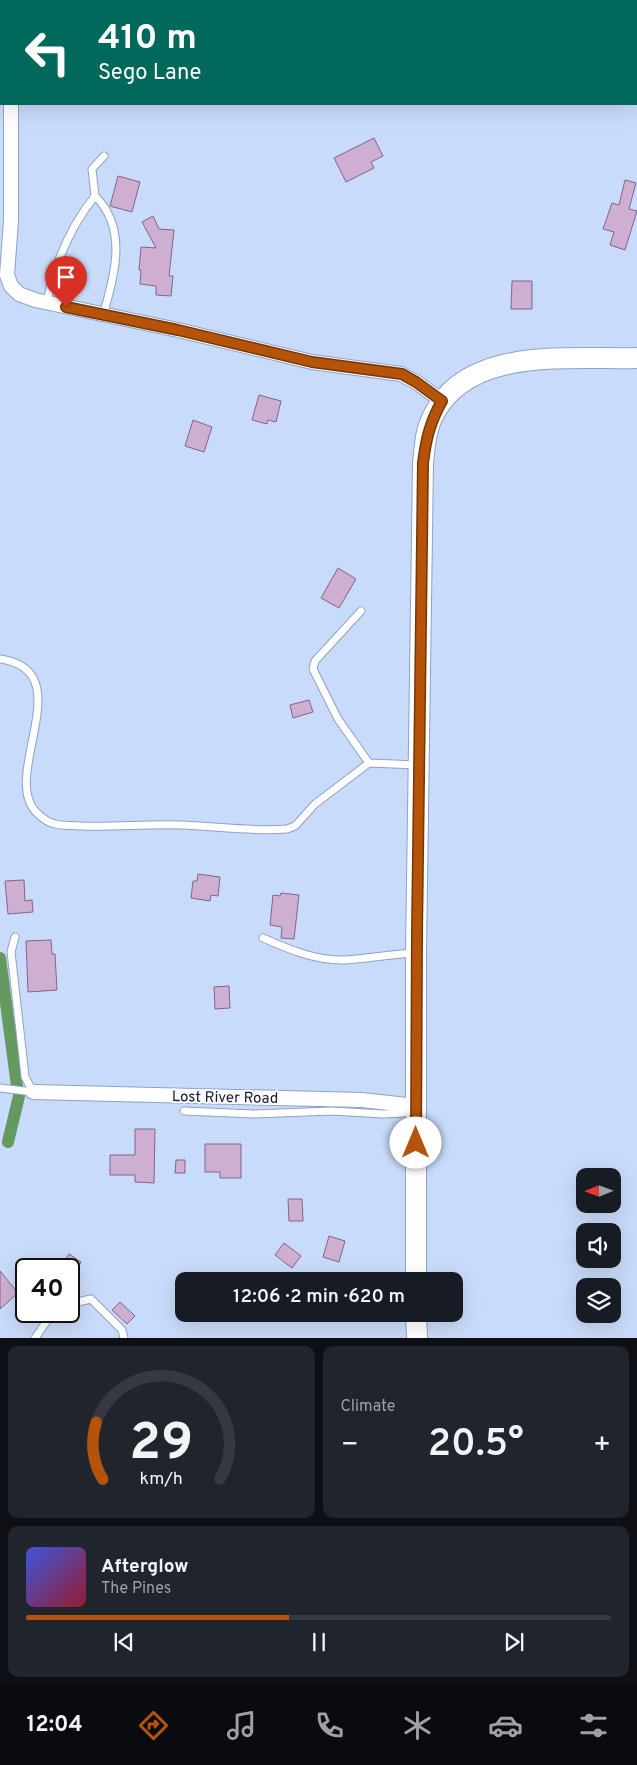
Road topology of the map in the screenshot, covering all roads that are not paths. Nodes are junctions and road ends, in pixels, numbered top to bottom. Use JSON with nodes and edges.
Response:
{"nodes":[{"id":1,"x":11,"y":105,"type":"edge"},
{"id":2,"x":104,"y":156,"type":"dead end"},
{"id":3,"x":95,"y":196,"type":"junction"},
{"id":4,"x":47,"y":302,"type":"junction"},
{"id":5,"x":103,"y":315,"type":"junction"},
{"id":6,"x":637,"y":358,"type":"edge"},
{"id":7,"x":442,"y":401,"type":"junction"},
{"id":8,"x":361,"y":611,"type":"dead end"},
{"id":9,"x":0,"y":659,"type":"edge"},
{"id":10,"x":369,"y":763,"type":"junction"},
{"id":11,"x":419,"y":765,"type":"junction"},
{"id":12,"x":15,"y":937,"type":"dead end"},
{"id":13,"x":263,"y":938,"type":"dead end"},
{"id":14,"x":416,"y":953,"type":"junction"},
{"id":15,"x":0,"y":1088,"type":"edge"},
{"id":16,"x":34,"y":1092,"type":"junction"},
{"id":17,"x":416,"y":1106,"type":"junction"},
{"id":18,"x":184,"y":1111,"type":"dead end"},
{"id":19,"x":416,"y":1272,"type":"edge"},
{"id":20,"x":80,"y":1302,"type":"edge"},
{"id":21,"x":416,"y":1322,"type":"edge"},
{"id":22,"x":46,"y":1323,"type":"edge"},
{"id":23,"x":36,"y":1338,"type":"edge"},
{"id":24,"x":124,"y":1338,"type":"edge"},
{"id":25,"x":417,"y":1338,"type":"edge"}],
"edges":[{"from":1,"to":4,"type":"street"},
{"from":2,"to":3,"type":"lane"},
{"from":3,"to":4,"type":"lane"},
{"from":3,"to":5,"type":"lane"},
{"from":4,"to":5,"type":"street"},
{"from":5,"to":7,"type":"street"},
{"from":6,"to":7,"type":"street"},
{"from":7,"to":11,"type":"street"},
{"from":8,"to":10,"type":"lane"},
{"from":9,"to":10,"type":"lane"},
{"from":10,"to":11,"type":"lane"},
{"from":11,"to":14,"type":"street"},
{"from":12,"to":16,"type":"lane"},
{"from":13,"to":14,"type":"lane"},
{"from":14,"to":17,"type":"street"},
{"from":15,"to":16,"type":"lane"},
{"from":16,"to":17,"type":"street","name":"Lost River Road"},
{"from":17,"to":18,"type":"lane"},
{"from":17,"to":19,"type":"street"},
{"from":20,"to":24,"type":"lane"},
{"from":21,"to":25,"type":"street"},
{"from":22,"to":23,"type":"lane"}]}
